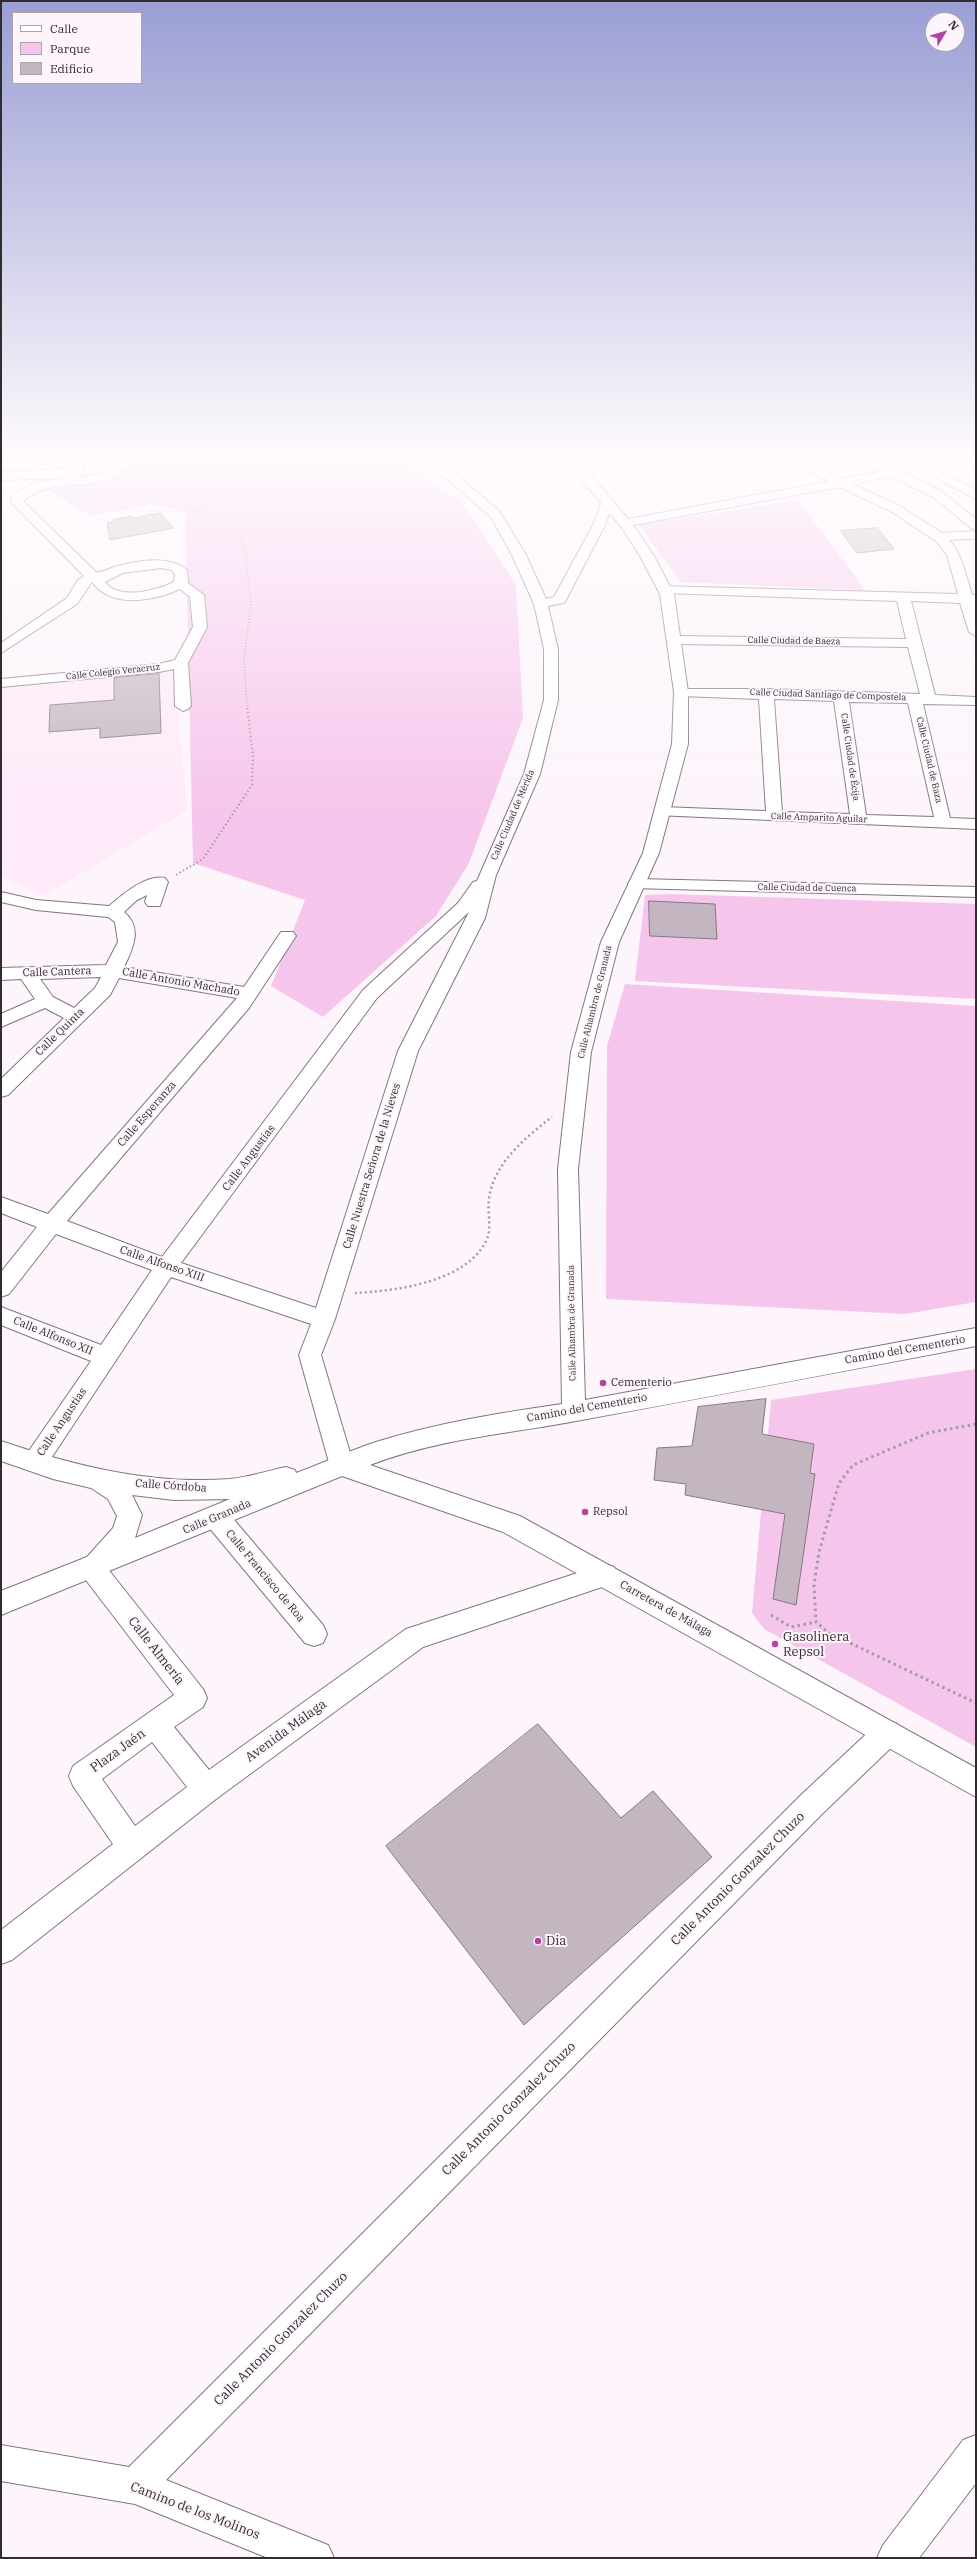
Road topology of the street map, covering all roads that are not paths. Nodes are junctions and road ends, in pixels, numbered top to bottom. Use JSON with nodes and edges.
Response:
{"nodes":[{"id":1,"x":92,"y":572,"type":"edge"},
{"id":2,"x":111,"y":572,"type":"edge"},
{"id":3,"x":181,"y":572,"type":"edge"},
{"id":4,"x":527,"y":572,"type":"edge"},
{"id":5,"x":574,"y":572,"type":"edge"},
{"id":6,"x":655,"y":572,"type":"edge"},
{"id":7,"x":960,"y":572,"type":"edge"},
{"id":8,"x":97,"y":577,"type":"junction"},
{"id":9,"x":181,"y":584,"type":"junction"},
{"id":10,"x":664,"y":589,"type":"junction"},
{"id":11,"x":903,"y":597,"type":"junction"},
{"id":12,"x":971,"y":599,"type":"edge"},
{"id":13,"x":541,"y":604,"type":"junction"},
{"id":14,"x":976,"y":632,"type":"edge"},
{"id":15,"x":674,"y":640,"type":"junction"},
{"id":16,"x":914,"y":643,"type":"junction"},
{"id":17,"x":1,"y":649,"type":"edge"},
{"id":18,"x":181,"y":663,"type":"junction"},
{"id":19,"x":1,"y":683,"type":"edge"},
{"id":20,"x":681,"y":692,"type":"junction"},
{"id":21,"x":766,"y":693,"type":"junction"},
{"id":22,"x":841,"y":695,"type":"junction"},
{"id":23,"x":921,"y":698,"type":"junction"},
{"id":24,"x":976,"y":701,"type":"edge"},
{"id":25,"x":183,"y":706,"type":"dead end"},
{"id":26,"x":662,"y":812,"type":"junction"},
{"id":27,"x":774,"y":816,"type":"junction"},
{"id":28,"x":859,"y":820,"type":"junction"},
{"id":29,"x":944,"y":823,"type":"junction"},
{"id":30,"x":976,"y":824,"type":"edge"},
{"id":31,"x":487,"y":875,"type":"junction"},
{"id":32,"x":637,"y":884,"type":"junction"},
{"id":33,"x":976,"y":892,"type":"edge"},
{"id":34,"x":1,"y":897,"type":"edge"},
{"id":35,"x":154,"y":902,"type":"dead end"},
{"id":36,"x":113,"y":912,"type":"junction"},
{"id":37,"x":287,"y":936,"type":"dead end"},
{"id":38,"x":113,"y":971,"type":"junction"},
{"id":39,"x":26,"y":973,"type":"junction"},
{"id":40,"x":1,"y":974,"type":"edge"},
{"id":41,"x":249,"y":994,"type":"junction"},
{"id":42,"x":46,"y":1001,"type":"junction"},
{"id":43,"x":76,"y":1017,"type":"junction"},
{"id":44,"x":1,"y":1021,"type":"edge"},
{"id":45,"x":1,"y":1090,"type":"edge"},
{"id":46,"x":1,"y":1204,"type":"edge"},
{"id":47,"x":51,"y":1225,"type":"junction"},
{"id":48,"x":166,"y":1267,"type":"junction"},
{"id":49,"x":1,"y":1288,"type":"edge"},
{"id":50,"x":1,"y":1316,"type":"edge"},
{"id":51,"x":324,"y":1319,"type":"junction"},
{"id":52,"x":976,"y":1337,"type":"edge"},
{"id":53,"x":106,"y":1357,"type":"junction"},
{"id":54,"x":574,"y":1412,"type":"junction"},
{"id":55,"x":1,"y":1451,"type":"edge"},
{"id":56,"x":35,"y":1462,"type":"junction"},
{"id":57,"x":342,"y":1466,"type":"junction"},
{"id":58,"x":93,"y":1477,"type":"junction"},
{"id":59,"x":216,"y":1517,"type":"junction"},
{"id":60,"x":91,"y":1567,"type":"junction"},
{"id":61,"x":605,"y":1575,"type":"junction"},
{"id":62,"x":1,"y":1603,"type":"edge"},
{"id":63,"x":314,"y":1634,"type":"dead end"},
{"id":64,"x":155,"y":1724,"type":"junction"},
{"id":65,"x":886,"y":1733,"type":"junction"},
{"id":66,"x":976,"y":1783,"type":"edge"},
{"id":67,"x":206,"y":1789,"type":"junction"},
{"id":68,"x":132,"y":1847,"type":"junction"},
{"id":69,"x":1,"y":1949,"type":"edge"},
{"id":70,"x":976,"y":2453,"type":"edge"},
{"id":71,"x":1,"y":2463,"type":"edge"},
{"id":72,"x":134,"y":2486,"type":"junction"},
{"id":73,"x":314,"y":2558,"type":"edge"},
{"id":74,"x":896,"y":2558,"type":"edge"}],
"edges":[{"from":1,"to":8,"type":"street"},
{"from":2,"to":8,"type":"street"},
{"from":3,"to":9,"type":"street"},
{"from":4,"to":13,"type":"street","name":"Calle Ciudad de Mérida"},
{"from":5,"to":13,"type":"street"},
{"from":6,"to":10,"type":"street","name":"Calle Alhambra de Granada"},
{"from":7,"to":12,"type":"street"},
{"from":8,"to":9,"type":"street"},
{"from":8,"to":17,"type":"street"},
{"from":9,"to":18,"type":"street"},
{"from":10,"to":11,"type":"street"},
{"from":10,"to":15,"type":"street","name":"Calle Alhambra de Granada"},
{"from":11,"to":12,"type":"street"},
{"from":11,"to":16,"type":"street","name":"Calle Ciudad de Baza"},
{"from":12,"to":14,"type":"street"},
{"from":13,"to":31,"type":"street","name":"Calle Ciudad de Mérida"},
{"from":15,"to":16,"type":"street","name":"Calle Ciudad de Baeza"},
{"from":15,"to":20,"type":"street","name":"Calle Alhambra de Granada"},
{"from":16,"to":23,"type":"street","name":"Calle Ciudad de Baza"},
{"from":18,"to":19,"type":"street","name":"Calle Colegio Veracruz"},
{"from":18,"to":25,"type":"street"},
{"from":20,"to":21,"type":"street","name":"Calle Ciudad Santiago de Compostela"},
{"from":20,"to":26,"type":"street","name":"Calle Alhambra de Granada"},
{"from":21,"to":22,"type":"street","name":"Calle Ciudad Santiago de Compostela"},
{"from":21,"to":27,"type":"street"},
{"from":22,"to":23,"type":"street","name":"Calle Ciudad Santiago de Compostela"},
{"from":22,"to":28,"type":"street","name":"Calle Ciudad de Écija"},
{"from":23,"to":24,"type":"street","name":"Calle Ciudad Santiago de Compostela"},
{"from":23,"to":29,"type":"street","name":"Calle Ciudad de Baza"},
{"from":26,"to":27,"type":"street","name":"Calle Amparito Aguilar"},
{"from":26,"to":32,"type":"street","name":"Calle Alhambra de Granada"},
{"from":27,"to":28,"type":"street","name":"Calle Amparito Aguilar"},
{"from":28,"to":29,"type":"street","name":"Calle Amparito Aguilar"},
{"from":29,"to":30,"type":"street","name":"Calle Amparito Aguilar"},
{"from":31,"to":48,"type":"street","name":"Calle Angustias"},
{"from":31,"to":51,"type":"street","name":"Calle Nuestra Señora de la Nieves"},
{"from":32,"to":33,"type":"street","name":"Calle Ciudad de Cuenca"},
{"from":32,"to":54,"type":"street","name":"Calle Alhambra de Granada"},
{"from":34,"to":36,"type":"street"},
{"from":35,"to":36,"type":"street"},
{"from":36,"to":38,"type":"street"},
{"from":37,"to":41,"type":"street","name":"Calle Esperanza"},
{"from":38,"to":39,"type":"street","name":"Calle Cantera"},
{"from":38,"to":41,"type":"street","name":"Calle Antonio Machado"},
{"from":38,"to":43,"type":"street","name":"Calle Quinta"},
{"from":39,"to":40,"type":"street","name":"Calle Cantera"},
{"from":39,"to":42,"type":"street"},
{"from":41,"to":47,"type":"street","name":"Calle Esperanza"},
{"from":42,"to":43,"type":"street"},
{"from":42,"to":44,"type":"street"},
{"from":43,"to":45,"type":"street","name":"Calle Quinta"},
{"from":46,"to":47,"type":"street","name":"Calle Alfonso XIII"},
{"from":47,"to":48,"type":"street","name":"Calle Alfonso XIII"},
{"from":47,"to":49,"type":"street","name":"Calle Esperanza"},
{"from":48,"to":51,"type":"street","name":"Calle Alfonso XIII"},
{"from":48,"to":53,"type":"street","name":"Calle Angustias"},
{"from":50,"to":53,"type":"street","name":"Calle Alfonso XII"},
{"from":51,"to":57,"type":"street","name":"Calle Nuestra Señora de la Nieves"},
{"from":52,"to":54,"type":"street","name":"Camino del Cementerio"},
{"from":53,"to":56,"type":"street","name":"Calle Angustias"},
{"from":54,"to":57,"type":"street","name":"Camino del Cementerio"},
{"from":55,"to":56,"type":"street","name":"Calle Córdoba"},
{"from":56,"to":58,"type":"street","name":"Calle Córdoba"},
{"from":57,"to":58,"type":"street","name":"Calle Córdoba"},
{"from":57,"to":59,"type":"street","name":"Calle Granada"},
{"from":57,"to":61,"type":"street","name":"Carretera de Málaga"},
{"from":58,"to":60,"type":"street","name":"Calle Granada"},
{"from":59,"to":60,"type":"street","name":"Calle Granada"},
{"from":59,"to":63,"type":"street","name":"Calle Francisco de Roa"},
{"from":60,"to":62,"type":"street","name":"Calle Granada"},
{"from":60,"to":64,"type":"street","name":"Calle Almería"},
{"from":61,"to":65,"type":"street","name":"Carretera de Málaga"},
{"from":61,"to":67,"type":"street","name":"Avenida Málaga"},
{"from":64,"to":67,"type":"street","name":"Plaza Jaén"},
{"from":64,"to":68,"type":"street","name":"Plaza Jaén"},
{"from":65,"to":66,"type":"street","name":"Carretera de Málaga"},
{"from":65,"to":72,"type":"street","name":"Calle Antonio Gonzalez Chuzo"},
{"from":67,"to":68,"type":"street","name":"Avenida Málaga"},
{"from":68,"to":69,"type":"street","name":"Avenida Málaga"},
{"from":70,"to":74,"type":"street"},
{"from":71,"to":72,"type":"street","name":"Camino de los Molinos"},
{"from":72,"to":73,"type":"street","name":"Camino de los Molinos"}]}
